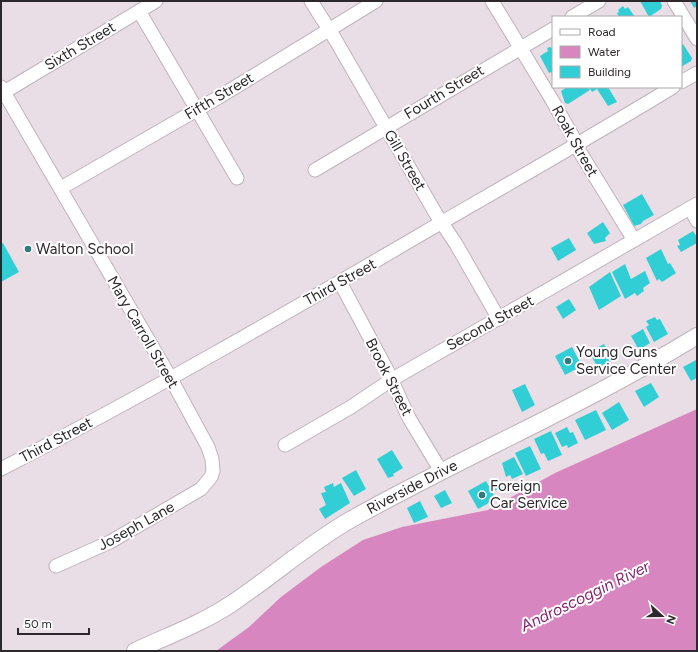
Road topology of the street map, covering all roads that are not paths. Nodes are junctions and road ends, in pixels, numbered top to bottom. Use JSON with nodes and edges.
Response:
{"nodes":[{"id":1,"x":156,"y":1,"type":"edge"},
{"id":2,"x":310,"y":1,"type":"edge"},
{"id":3,"x":376,"y":1,"type":"edge"},
{"id":4,"x":492,"y":1,"type":"edge"},
{"id":5,"x":599,"y":1,"type":"edge"},
{"id":6,"x":674,"y":1,"type":"edge"},
{"id":7,"x":139,"y":11,"type":"junction"},
{"id":8,"x":574,"y":16,"type":"edge"},
{"id":9,"x":328,"y":30,"type":"junction"},
{"id":10,"x":552,"y":30,"type":"edge"},
{"id":11,"x":697,"y":39,"type":"edge"},
{"id":12,"x":521,"y":47,"type":"junction"},
{"id":13,"x":697,"y":73,"type":"edge"},
{"id":14,"x":682,"y":81,"type":"edge"},
{"id":15,"x":671,"y":88,"type":"edge"},
{"id":16,"x":2,"y":91,"type":"edge"},
{"id":17,"x":196,"y":110,"type":"junction"},
{"id":18,"x":386,"y":128,"type":"junction"},
{"id":19,"x":575,"y":144,"type":"junction"},
{"id":20,"x":315,"y":170,"type":"dead end"},
{"id":21,"x":237,"y":178,"type":"dead end"},
{"id":22,"x":61,"y":188,"type":"junction"},
{"id":23,"x":693,"y":206,"type":"edge"},
{"id":24,"x":697,"y":221,"type":"edge"},
{"id":25,"x":442,"y":223,"type":"junction"},
{"id":26,"x":634,"y":240,"type":"junction"},
{"id":27,"x":340,"y":282,"type":"junction"},
{"id":28,"x":499,"y":319,"type":"junction"},
{"id":29,"x":697,"y":336,"type":"edge"},
{"id":30,"x":170,"y":377,"type":"junction"},
{"id":31,"x":391,"y":380,"type":"junction"},
{"id":32,"x":285,"y":444,"type":"dead end"},
{"id":33,"x":1,"y":469,"type":"edge"},
{"id":34,"x":441,"y":471,"type":"junction"},
{"id":35,"x":211,"y":477,"type":"joint"},
{"id":36,"x":56,"y":566,"type":"dead end"},
{"id":37,"x":135,"y":651,"type":"edge"}],
"edges":[{"from":1,"to":7,"type":"street","name":"Sixth Street"},
{"from":2,"to":9,"type":"street","name":"Gill Street"},
{"from":3,"to":9,"type":"street","name":"Fifth Street"},
{"from":4,"to":12,"type":"street","name":"Roak Street"},
{"from":5,"to":8,"type":"street"},
{"from":6,"to":11,"type":"street"},
{"from":7,"to":16,"type":"street","name":"Sixth Street"},
{"from":7,"to":17,"type":"street"},
{"from":9,"to":17,"type":"street","name":"Fifth Street"},
{"from":9,"to":18,"type":"street","name":"Gill Street"},
{"from":10,"to":12,"type":"street","name":"Fourth Street"},
{"from":12,"to":18,"type":"street","name":"Fourth Street"},
{"from":12,"to":19,"type":"street","name":"Roak Street"},
{"from":13,"to":14,"type":"street"},
{"from":15,"to":19,"type":"street","name":"Third Street"},
{"from":16,"to":22,"type":"street","name":"Mary Carroll Street"},
{"from":17,"to":21,"type":"street"},
{"from":17,"to":22,"type":"street","name":"Fifth Street"},
{"from":18,"to":20,"type":"street","name":"Fourth Street"},
{"from":18,"to":25,"type":"street","name":"Gill Street"},
{"from":19,"to":25,"type":"street","name":"Third Street"},
{"from":19,"to":26,"type":"street","name":"Roak Street"},
{"from":22,"to":30,"type":"street","name":"Mary Carroll Street"},
{"from":23,"to":24,"type":"street"},
{"from":23,"to":26,"type":"street","name":"Second Street"},
{"from":25,"to":27,"type":"street","name":"Third Street"},
{"from":25,"to":28,"type":"street","name":"Gill Street"},
{"from":26,"to":28,"type":"street","name":"Second Street"},
{"from":27,"to":30,"type":"street","name":"Third Street"},
{"from":27,"to":31,"type":"street","name":"Brook Street"},
{"from":28,"to":31,"type":"street","name":"Second Street"},
{"from":29,"to":34,"type":"main road","name":"Riverside Drive"},
{"from":30,"to":33,"type":"street","name":"Third Street"},
{"from":30,"to":35,"type":"street","name":"Mary Carroll Street"},
{"from":31,"to":32,"type":"street","name":"Second Street"},
{"from":31,"to":34,"type":"street","name":"Brook Street"},
{"from":34,"to":37,"type":"main road","name":"Riverside Drive"},
{"from":35,"to":36,"type":"street","name":"Joseph Lane"}]}
